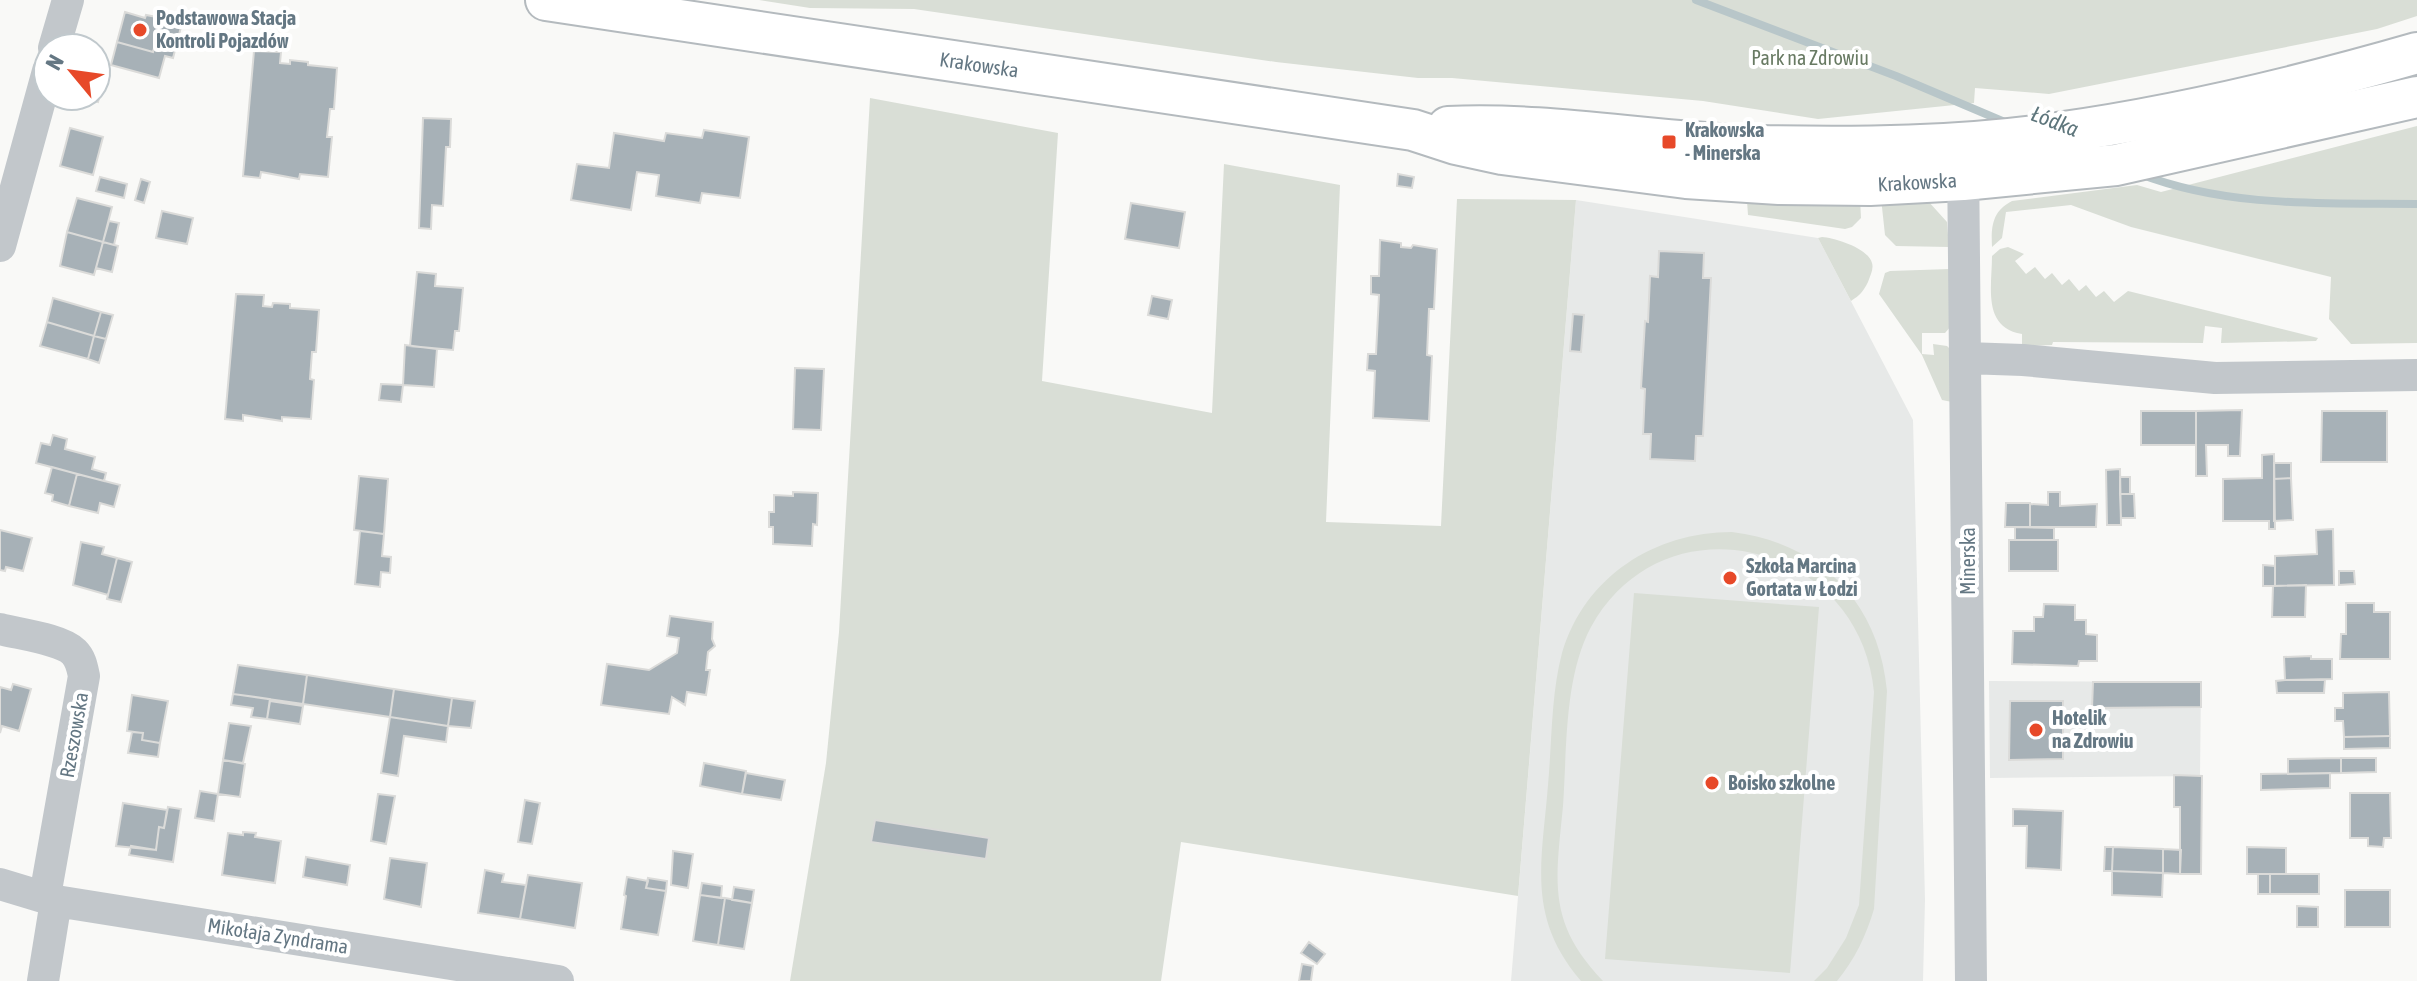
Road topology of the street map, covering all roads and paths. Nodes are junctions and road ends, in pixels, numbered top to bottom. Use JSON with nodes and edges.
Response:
{"nodes":[{"id":1,"x":68,"y":0,"type":"edge"},
{"id":2,"x":546,"y":0,"type":"edge"},
{"id":3,"x":59,"y":32,"type":"edge"},
{"id":4,"x":2417,"y":53,"type":"edge"},
{"id":5,"x":2417,"y":97,"type":"edge"},
{"id":6,"x":37,"y":112,"type":"edge"},
{"id":7,"x":1972,"y":153,"type":"junction"},
{"id":8,"x":0,"y":246,"type":"edge"},
{"id":9,"x":1966,"y":358,"type":"junction"},
{"id":10,"x":2417,"y":375,"type":"edge"},
{"id":11,"x":0,"y":629,"type":"edge"},
{"id":12,"x":0,"y":884,"type":"edge"},
{"id":13,"x":51,"y":898,"type":"junction"},
{"id":14,"x":43,"y":981,"type":"edge"},
{"id":15,"x":558,"y":981,"type":"edge"},
{"id":16,"x":1971,"y":981,"type":"edge"}],
"edges":[{"from":1,"to":3,"type":"street"},
{"from":2,"to":7,"type":"main road","name":"Krakowska"},
{"from":4,"to":7,"type":"main road","name":"Krakowska"},
{"from":5,"to":7,"type":"main road","name":"Krakowska"},
{"from":6,"to":8,"type":"street"},
{"from":7,"to":9,"type":"street","name":"Minerska"},
{"from":9,"to":10,"type":"street"},
{"from":9,"to":16,"type":"street","name":"Minerska"},
{"from":11,"to":13,"type":"street","name":"Rzeszowska"},
{"from":12,"to":13,"type":"street","name":"Mikołaja Zyndrama"},
{"from":13,"to":14,"type":"street","name":"Rzeszowska"},
{"from":13,"to":15,"type":"street","name":"Mikołaja Zyndrama"}]}
